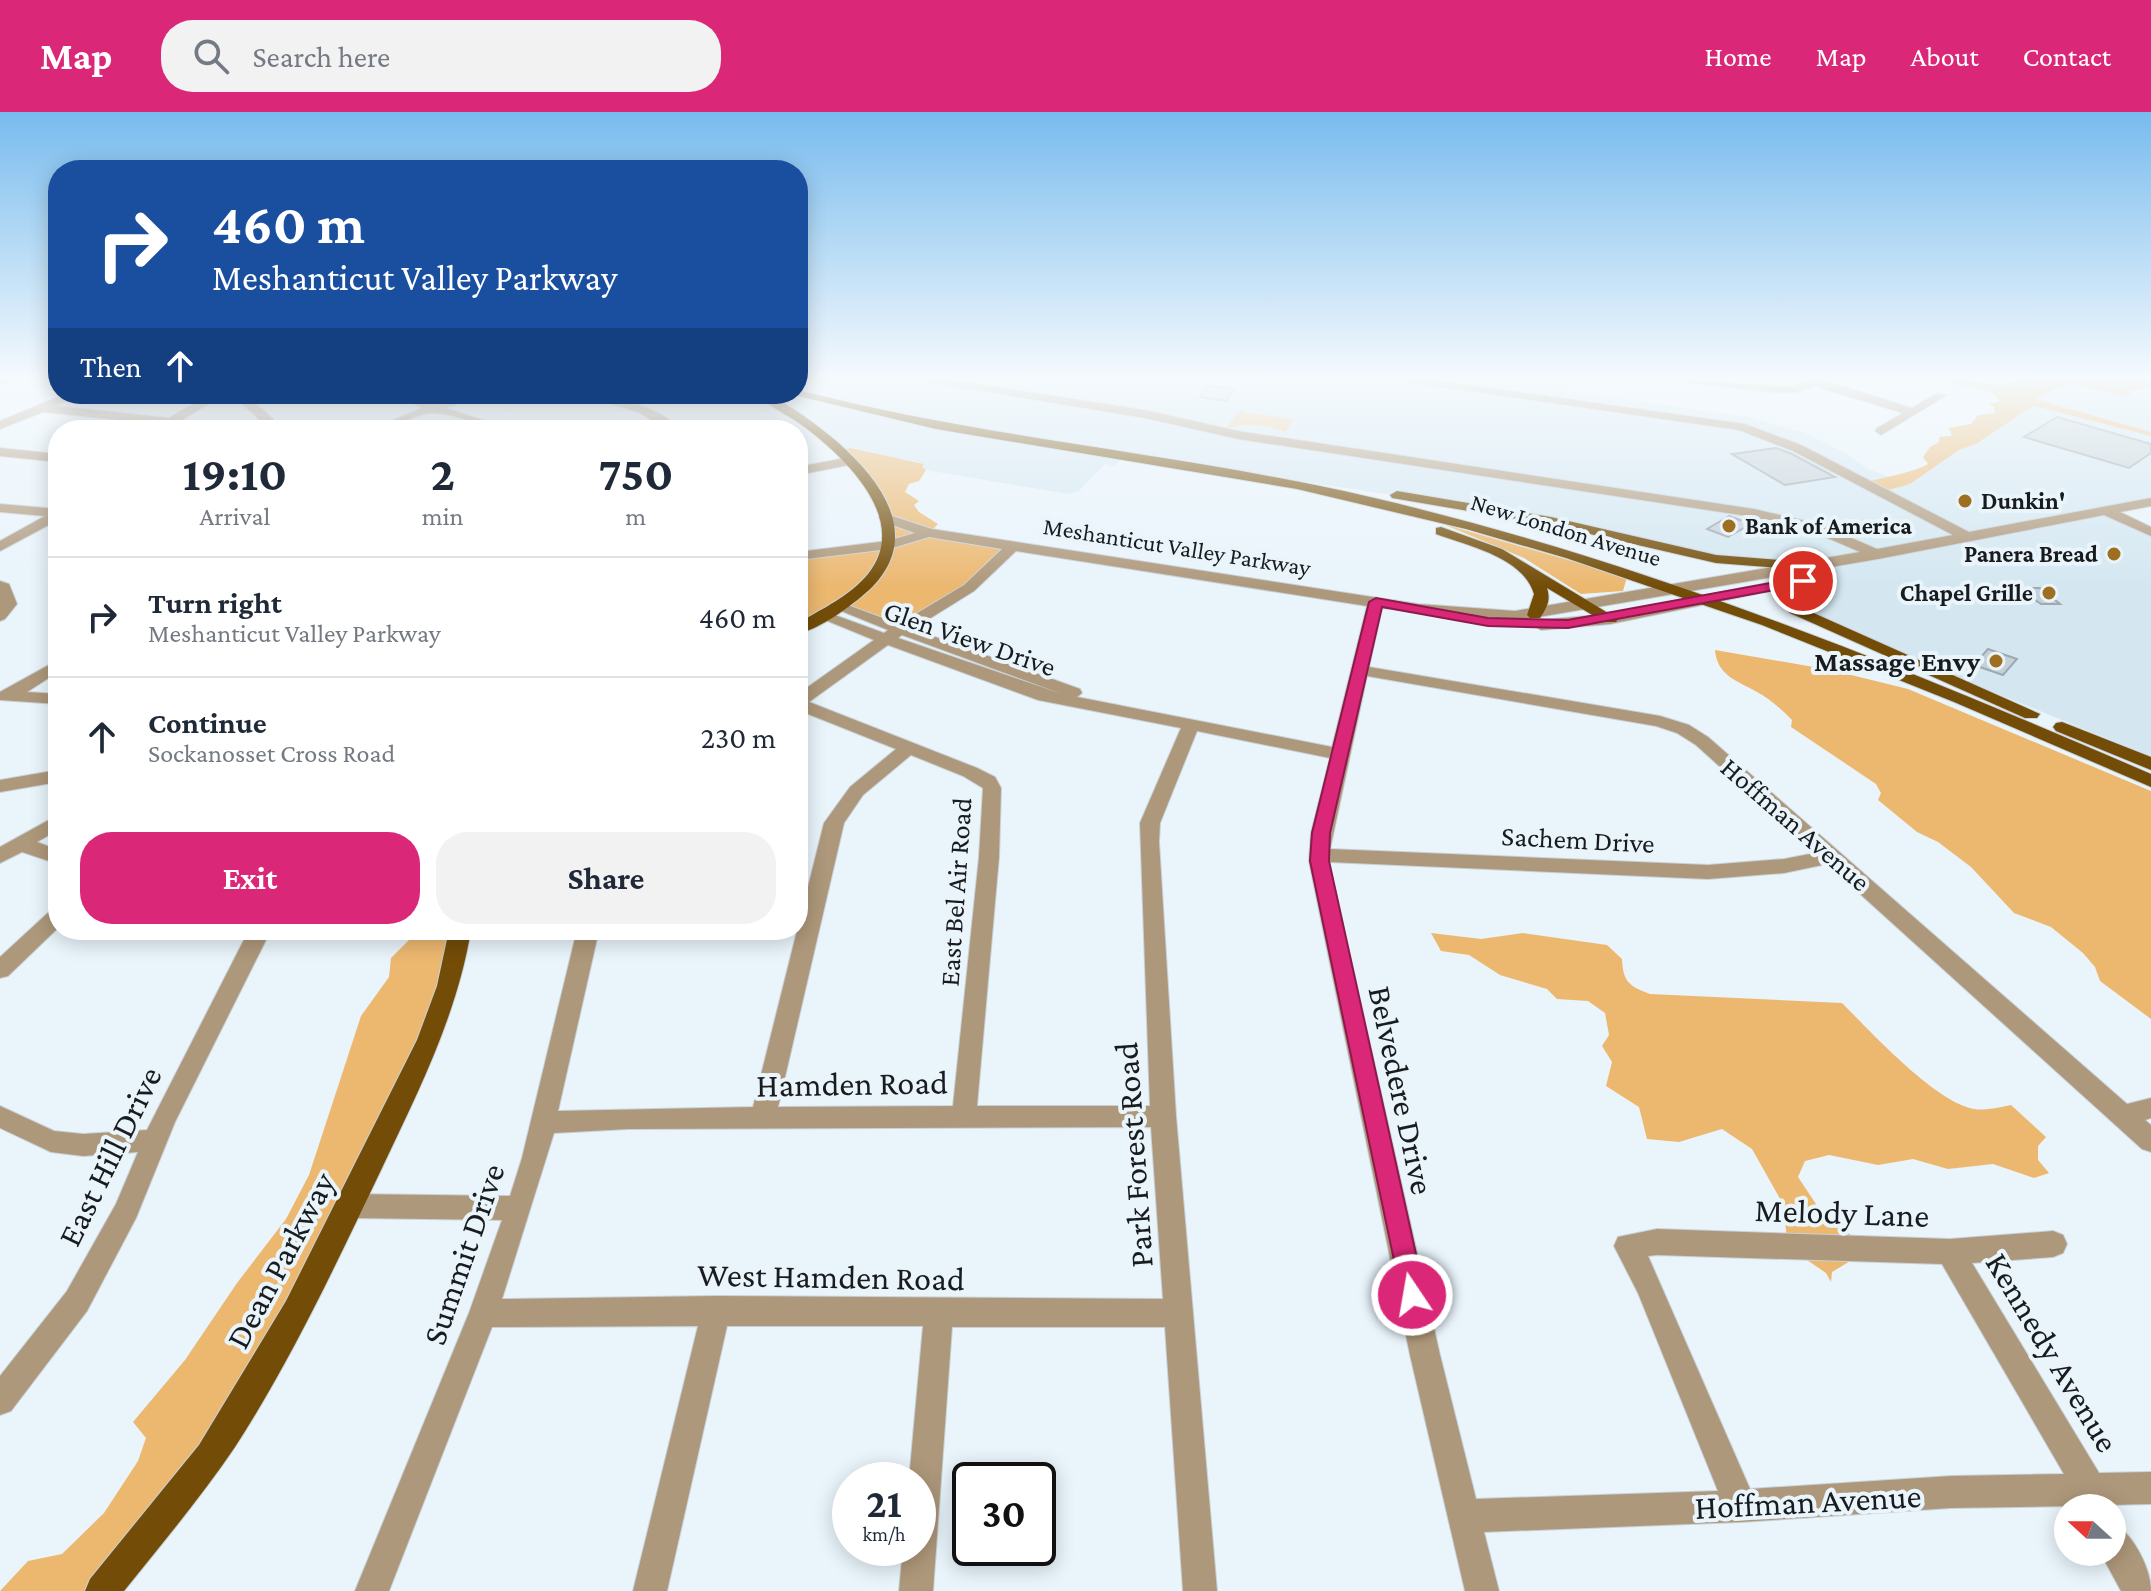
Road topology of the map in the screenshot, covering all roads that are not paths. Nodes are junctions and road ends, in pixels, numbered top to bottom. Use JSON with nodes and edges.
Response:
{"nodes":[{"id":1,"x":835,"y":449,"type":"edge"},
{"id":2,"x":1081,"y":449,"type":"edge"},
{"id":3,"x":1118,"y":449,"type":"edge"},
{"id":4,"x":1330,"y":449,"type":"edge"},
{"id":5,"x":1799,"y":449,"type":"edge"},
{"id":6,"x":0,"y":452,"type":"edge"},
{"id":7,"x":48,"y":457,"type":"edge"},
{"id":8,"x":850,"y":461,"type":"junction"},
{"id":9,"x":1499,"y":468,"type":"dead end"},
{"id":10,"x":808,"y":469,"type":"edge"},
{"id":11,"x":1518,"y":478,"type":"junction"},
{"id":12,"x":1265,"y":480,"type":"junction"},
{"id":13,"x":1298,"y":480,"type":"junction"},
{"id":14,"x":2151,"y":502,"type":"edge"},
{"id":15,"x":0,"y":508,"type":"edge"},
{"id":16,"x":48,"y":512,"type":"edge"},
{"id":17,"x":2151,"y":512,"type":"edge"},
{"id":18,"x":2114,"y":515,"type":"junction"},
{"id":19,"x":886,"y":518,"type":"junction"},
{"id":20,"x":48,"y":519,"type":"edge"},
{"id":21,"x":2151,"y":532,"type":"edge"},
{"id":22,"x":929,"y":533,"type":"junction"},
{"id":23,"x":1967,"y":536,"type":"junction"},
{"id":24,"x":1982,"y":544,"type":"junction"},
{"id":25,"x":889,"y":545,"type":"junction"},
{"id":26,"x":1013,"y":546,"type":"junction"},
{"id":27,"x":0,"y":547,"type":"edge"},
{"id":28,"x":1876,"y":553,"type":"junction"},
{"id":29,"x":808,"y":555,"type":"edge"},
{"id":30,"x":1893,"y":562,"type":"junction"},
{"id":31,"x":1806,"y":566,"type":"junction"},
{"id":32,"x":1528,"y":571,"type":"junction"},
{"id":33,"x":0,"y":585,"type":"edge"},
{"id":34,"x":1786,"y":585,"type":"junction"},
{"id":35,"x":1676,"y":589,"type":"junction"},
{"id":36,"x":1710,"y":594,"type":"junction"},
{"id":37,"x":1376,"y":602,"type":"junction"},
{"id":38,"x":837,"y":606,"type":"junction"},
{"id":39,"x":1586,"y":606,"type":"junction"},
{"id":40,"x":1418,"y":609,"type":"junction"},
{"id":41,"x":821,"y":615,"type":"junction"},
{"id":42,"x":1535,"y":615,"type":"junction"},
{"id":43,"x":0,"y":616,"type":"edge"},
{"id":44,"x":1610,"y":619,"type":"junction"},
{"id":45,"x":808,"y":623,"type":"edge"},
{"id":46,"x":902,"y":630,"type":"junction"},
{"id":47,"x":885,"y":639,"type":"junction"},
{"id":48,"x":1360,"y":670,"type":"junction"},
{"id":49,"x":48,"y":671,"type":"edge"},
{"id":50,"x":4,"y":696,"type":"edge"},
{"id":51,"x":808,"y":696,"type":"edge"},
{"id":52,"x":48,"y":698,"type":"edge"},
{"id":53,"x":1103,"y":706,"type":"junction"},
{"id":54,"x":808,"y":707,"type":"edge"},
{"id":55,"x":2034,"y":715,"type":"junction"},
{"id":56,"x":1192,"y":723,"type":"junction"},
{"id":57,"x":909,"y":748,"type":"junction"},
{"id":58,"x":1340,"y":754,"type":"junction"},
{"id":59,"x":2151,"y":764,"type":"edge"},
{"id":60,"x":48,"y":778,"type":"edge"},
{"id":61,"x":2151,"y":781,"type":"edge"},
{"id":62,"x":0,"y":786,"type":"edge"},
{"id":63,"x":48,"y":827,"type":"edge"},
{"id":64,"x":21,"y":844,"type":"junction"},
{"id":65,"x":48,"y":853,"type":"edge"},
{"id":66,"x":1320,"y":855,"type":"junction"},
{"id":67,"x":0,"y":856,"type":"edge"},
{"id":68,"x":1832,"y":856,"type":"junction"},
{"id":69,"x":48,"y":925,"type":"edge"},
{"id":70,"x":808,"y":931,"type":"edge"},
{"id":71,"x":255,"y":940,"type":"edge"},
{"id":72,"x":458,"y":940,"type":"edge"},
{"id":73,"x":586,"y":940,"type":"edge"},
{"id":74,"x":806,"y":940,"type":"edge"},
{"id":75,"x":0,"y":970,"type":"edge"},
{"id":76,"x":2151,"y":1108,"type":"edge"},
{"id":77,"x":964,"y":1116,"type":"junction"},
{"id":78,"x":1163,"y":1116,"type":"junction"},
{"id":79,"x":2123,"y":1116,"type":"junction"},
{"id":80,"x":1,"y":1118,"type":"edge"},
{"id":81,"x":763,"y":1118,"type":"junction"},
{"id":82,"x":542,"y":1123,"type":"junction"},
{"id":83,"x":156,"y":1140,"type":"junction"},
{"id":84,"x":2151,"y":1141,"type":"edge"},
{"id":85,"x":351,"y":1206,"type":"junction"},
{"id":86,"x":519,"y":1208,"type":"junction"},
{"id":87,"x":2053,"y":1244,"type":"dead end"},
{"id":88,"x":1950,"y":1252,"type":"junction"},
{"id":89,"x":716,"y":1310,"type":"junction"},
{"id":90,"x":483,"y":1313,"type":"junction"},
{"id":91,"x":1178,"y":1313,"type":"junction"},
{"id":92,"x":939,"y":1314,"type":"junction"},
{"id":93,"x":0,"y":1400,"type":"edge"},
{"id":94,"x":2151,"y":1488,"type":"edge"},
{"id":95,"x":2089,"y":1494,"type":"edge"},
{"id":96,"x":2105,"y":1494,"type":"edge"},
{"id":97,"x":2054,"y":1495,"type":"edge"},
{"id":98,"x":1741,"y":1506,"type":"junction"},
{"id":99,"x":1464,"y":1516,"type":"junction"},
{"id":100,"x":2126,"y":1566,"type":"edge"},
{"id":101,"x":102,"y":1591,"type":"edge"},
{"id":102,"x":372,"y":1591,"type":"edge"},
{"id":103,"x":650,"y":1591,"type":"edge"},
{"id":104,"x":916,"y":1591,"type":"edge"},
{"id":105,"x":1200,"y":1591,"type":"edge"},
{"id":106,"x":1482,"y":1591,"type":"edge"},
{"id":107,"x":2140,"y":1591,"type":"edge"}],
"edges":[{"from":1,"to":8,"type":"main road"},
{"from":2,"to":12,"type":"main road","name":"New London Avenue"},
{"from":3,"to":13,"type":"main road","name":"New London Avenue"},
{"from":4,"to":11,"type":"street"},
{"from":5,"to":23,"type":"street"},
{"from":6,"to":7,"type":"street"},
{"from":8,"to":10,"type":"street"},
{"from":8,"to":19,"type":"main road"},
{"from":9,"to":11,"type":"street"},
{"from":11,"to":28,"type":"street"},
{"from":12,"to":32,"type":"main road"},
{"from":12,"to":35,"type":"main road","name":"New London Avenue"},
{"from":13,"to":31,"type":"main road"},
{"from":13,"to":36,"type":"main road","name":"New London Avenue"},
{"from":14,"to":18,"type":"street"},
{"from":15,"to":16,"type":"street"},
{"from":17,"to":18,"type":"street"},
{"from":18,"to":21,"type":"street"},
{"from":18,"to":23,"type":"street"},
{"from":18,"to":24,"type":"street"},
{"from":19,"to":22,"type":"street"},
{"from":19,"to":25,"type":"main road"},
{"from":20,"to":27,"type":"street"},
{"from":22,"to":25,"type":"street"},
{"from":22,"to":26,"type":"street","name":"Meshanticut Valley Parkway"},
{"from":23,"to":24,"type":"street"},
{"from":23,"to":28,"type":"street"},
{"from":24,"to":30,"type":"street"},
{"from":25,"to":29,"type":"street"},
{"from":25,"to":38,"type":"main road"},
{"from":26,"to":37,"type":"street","name":"Meshanticut Valley Parkway"},
{"from":26,"to":46,"type":"street"},
{"from":28,"to":30,"type":"street"},
{"from":28,"to":31,"type":"street"},
{"from":30,"to":34,"type":"street"},
{"from":31,"to":36,"type":"street"},
{"from":32,"to":39,"type":"main road"},
{"from":32,"to":42,"type":"main road"},
{"from":33,"to":43,"type":"street"},
{"from":34,"to":36,"type":"street"},
{"from":34,"to":55,"type":"main road"},
{"from":35,"to":36,"type":"main road","name":"New London Avenue"},
{"from":35,"to":39,"type":"street","name":"Meshanticut Valley Parkway"},
{"from":36,"to":44,"type":"street","name":"Meshanticut Valley Parkway"},
{"from":36,"to":55,"type":"main road","name":"New London Avenue"},
{"from":36,"to":61,"type":"main road","name":"New London Avenue"},
{"from":37,"to":40,"type":"street","name":"Meshanticut Valley Parkway"},
{"from":37,"to":48,"type":"street","name":"Belvedere Drive"},
{"from":38,"to":41,"type":"main road"},
{"from":38,"to":46,"type":"street","name":"Glen View Drive"},
{"from":39,"to":42,"type":"street","name":"Meshanticut Valley Parkway"},
{"from":39,"to":44,"type":"main road"},
{"from":40,"to":42,"type":"street","name":"Meshanticut Valley Parkway"},
{"from":40,"to":44,"type":"street","name":"Meshanticut Valley Parkway"},
{"from":41,"to":45,"type":"main road"},
{"from":41,"to":47,"type":"street","name":"Glen View Drive"},
{"from":46,"to":47,"type":"street"},
{"from":46,"to":53,"type":"street","name":"Glen View Drive"},
{"from":47,"to":51,"type":"street"},
{"from":47,"to":53,"type":"street","name":"Glen View Drive"},
{"from":48,"to":58,"type":"street","name":"Belvedere Drive"},
{"from":48,"to":68,"type":"street","name":"Hoffman Avenue"},
{"from":49,"to":50,"type":"street"},
{"from":50,"to":52,"type":"street"},
{"from":53,"to":56,"type":"street","name":"Glen View Drive"},
{"from":54,"to":57,"type":"street","name":"East Bel Air Road"},
{"from":55,"to":59,"type":"main road","name":"New London Avenue"},
{"from":56,"to":58,"type":"street","name":"Glen View Drive"},
{"from":56,"to":78,"type":"street","name":"Park Forest Road"},
{"from":57,"to":70,"type":"street"},
{"from":57,"to":77,"type":"street","name":"East Bel Air Road"},
{"from":58,"to":66,"type":"street","name":"Belvedere Drive"},
{"from":60,"to":62,"type":"street"},
{"from":63,"to":64,"type":"street"},
{"from":64,"to":65,"type":"street"},
{"from":64,"to":67,"type":"street"},
{"from":66,"to":68,"type":"street","name":"Sachem Drive"},
{"from":66,"to":99,"type":"street","name":"Belvedere Drive"},
{"from":68,"to":79,"type":"street","name":"Hoffman Avenue"},
{"from":69,"to":75,"type":"street"},
{"from":71,"to":83,"type":"street","name":"East Hill Drive"},
{"from":72,"to":85,"type":"main road","name":"Dean Parkway"},
{"from":73,"to":82,"type":"street","name":"Summit Drive"},
{"from":74,"to":81,"type":"street"},
{"from":76,"to":79,"type":"street"},
{"from":77,"to":78,"type":"street","name":"Hamden Road"},
{"from":77,"to":81,"type":"street","name":"Hamden Road"},
{"from":78,"to":91,"type":"street","name":"Park Forest Road"},
{"from":79,"to":84,"type":"street","name":"Hoffman Avenue"},
{"from":80,"to":83,"type":"street"},
{"from":81,"to":82,"type":"street","name":"Hamden Road"},
{"from":82,"to":86,"type":"street","name":"Summit Drive"},
{"from":83,"to":93,"type":"street","name":"East Hill Drive"},
{"from":85,"to":86,"type":"street"},
{"from":85,"to":101,"type":"main road","name":"Dean Parkway"},
{"from":86,"to":90,"type":"street","name":"Summit Drive"},
{"from":87,"to":88,"type":"street","name":"Melody Lane"},
{"from":88,"to":95,"type":"street","name":"Kennedy Avenue"},
{"from":88,"to":98,"type":"street","name":"Melody Lane"},
{"from":89,"to":90,"type":"street","name":"West Hamden Road"},
{"from":89,"to":92,"type":"street","name":"West Hamden Road"},
{"from":89,"to":103,"type":"street"},
{"from":90,"to":102,"type":"street","name":"Summit Drive"},
{"from":91,"to":92,"type":"street","name":"West Hamden Road"},
{"from":91,"to":105,"type":"street","name":"Park Forest Road"},
{"from":92,"to":104,"type":"street"},
{"from":94,"to":96,"type":"street","name":"Hoffman Avenue"},
{"from":97,"to":98,"type":"street","name":"Hoffman Avenue"},
{"from":98,"to":99,"type":"street","name":"Hoffman Avenue"},
{"from":99,"to":106,"type":"street","name":"Belvedere Drive"},
{"from":100,"to":107,"type":"street"}]}
